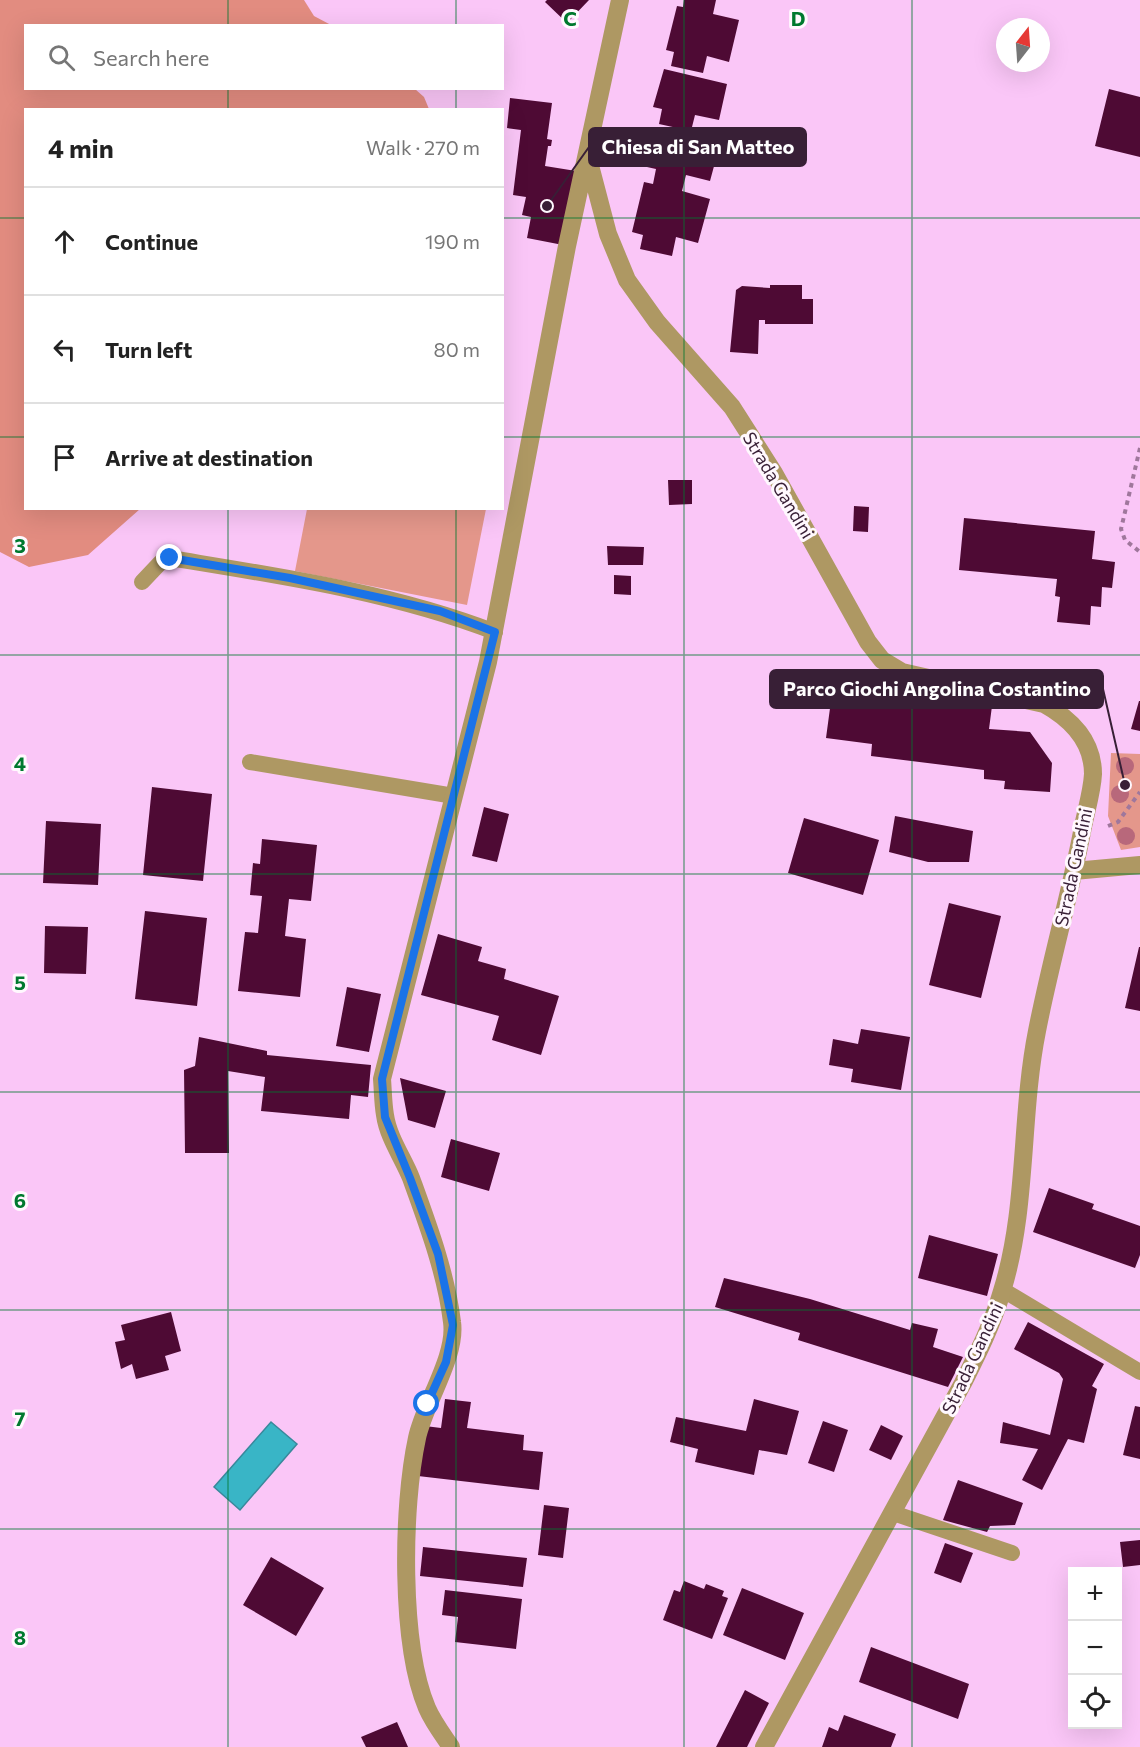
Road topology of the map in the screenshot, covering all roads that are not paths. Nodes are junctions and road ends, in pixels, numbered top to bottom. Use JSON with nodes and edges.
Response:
{"nodes":[{"id":1,"x":620,"y":0,"type":"edge"},
{"id":2,"x":587,"y":154,"type":"junction"},
{"id":3,"x":142,"y":582,"type":"dead end"},
{"id":4,"x":495,"y":632,"type":"junction"},
{"id":5,"x":250,"y":762,"type":"dead end"},
{"id":6,"x":454,"y":796,"type":"junction"},
{"id":7,"x":1140,"y":865,"type":"edge"},
{"id":8,"x":1074,"y":871,"type":"junction"},
{"id":9,"x":1003,"y":1290,"type":"junction"},
{"id":10,"x":1140,"y":1372,"type":"edge"},
{"id":11,"x":893,"y":1513,"type":"junction"},
{"id":12,"x":1012,"y":1553,"type":"dead end"},
{"id":13,"x":451,"y":1747,"type":"edge"},
{"id":14,"x":764,"y":1747,"type":"edge"}],
"edges":[{"from":1,"to":2,"type":"street"},
{"from":2,"to":4,"type":"street"},
{"from":2,"to":8,"type":"street","name":"Strada Gandini"},
{"from":3,"to":4,"type":"lane"},
{"from":4,"to":6,"type":"street"},
{"from":5,"to":6,"type":"lane"},
{"from":6,"to":13,"type":"street"},
{"from":7,"to":8,"type":"street"},
{"from":8,"to":9,"type":"street","name":"Strada Gandini"},
{"from":9,"to":10,"type":"lane"},
{"from":9,"to":11,"type":"street","name":"Strada Gandini"},
{"from":11,"to":12,"type":"lane"},
{"from":11,"to":14,"type":"street","name":"Strada Gandini"}]}
